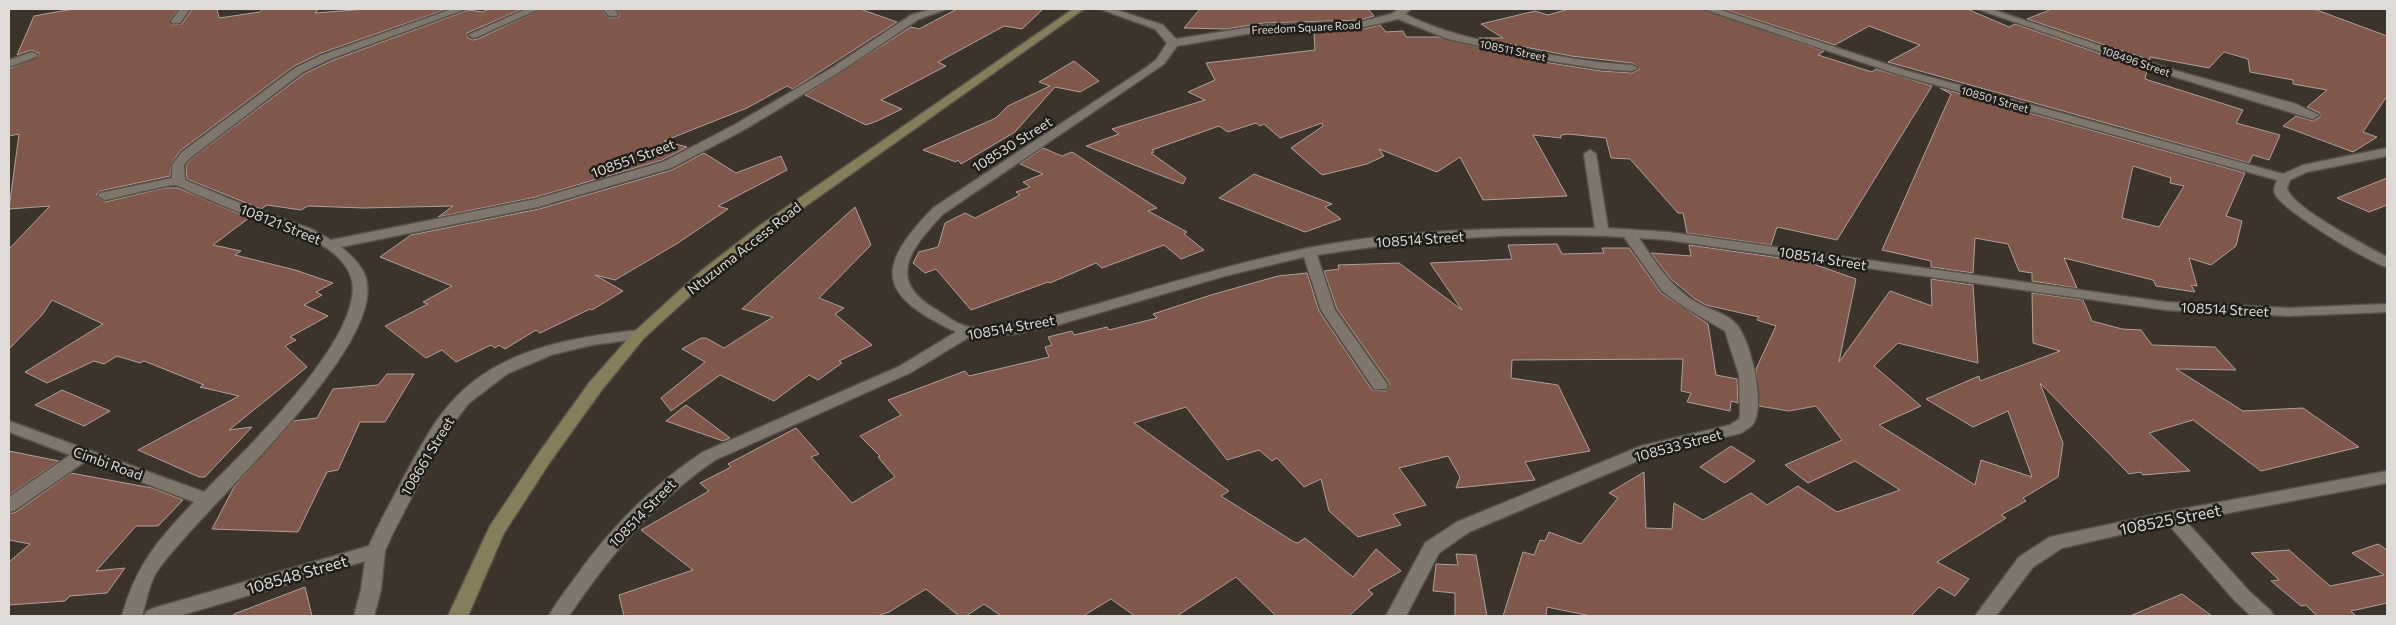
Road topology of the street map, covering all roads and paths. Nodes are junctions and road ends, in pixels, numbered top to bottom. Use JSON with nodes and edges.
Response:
{"nodes":[{"id":1,"x":185,"y":9,"type":"edge"},
{"id":2,"x":461,"y":9,"type":"edge"},
{"id":3,"x":534,"y":9,"type":"edge"},
{"id":4,"x":942,"y":9,"type":"edge"},
{"id":5,"x":1079,"y":9,"type":"edge"},
{"id":6,"x":1105,"y":9,"type":"edge"},
{"id":7,"x":1708,"y":9,"type":"edge"},
{"id":8,"x":1982,"y":9,"type":"edge"},
{"id":9,"x":1403,"y":12,"type":"edge"},
{"id":10,"x":910,"y":13,"type":"edge"},
{"id":11,"x":176,"y":21,"type":"dead end"},
{"id":12,"x":473,"y":35,"type":"dead end"},
{"id":13,"x":1173,"y":43,"type":"junction"},
{"id":14,"x":32,"y":55,"type":"dead end"},
{"id":15,"x":9,"y":64,"type":"edge"},
{"id":16,"x":1632,"y":68,"type":"dead end"},
{"id":17,"x":2313,"y":115,"type":"dead end"},
{"id":18,"x":2387,"y":152,"type":"edge"},
{"id":19,"x":1590,"y":154,"type":"dead end"},
{"id":20,"x":2284,"y":178,"type":"junction"},
{"id":21,"x":179,"y":180,"type":"junction"},
{"id":22,"x":104,"y":196,"type":"dead end"},
{"id":23,"x":1602,"y":232,"type":"junction"},
{"id":24,"x":1628,"y":233,"type":"junction"},
{"id":25,"x":329,"y":245,"type":"junction"},
{"id":26,"x":1309,"y":252,"type":"junction"},
{"id":27,"x":2387,"y":263,"type":"edge"},
{"id":28,"x":2387,"y":308,"type":"edge"},
{"id":29,"x":967,"y":332,"type":"junction"},
{"id":30,"x":639,"y":336,"type":"junction"},
{"id":31,"x":1380,"y":386,"type":"dead end"},
{"id":32,"x":9,"y":426,"type":"edge"},
{"id":33,"x":84,"y":454,"type":"junction"},
{"id":34,"x":2387,"y":477,"type":"edge"},
{"id":35,"x":207,"y":500,"type":"junction"},
{"id":36,"x":9,"y":506,"type":"edge"},
{"id":37,"x":2172,"y":517,"type":"junction"},
{"id":38,"x":376,"y":551,"type":"junction"},
{"id":39,"x":132,"y":616,"type":"edge"},
{"id":40,"x":154,"y":616,"type":"edge"},
{"id":41,"x":364,"y":616,"type":"edge"},
{"id":42,"x":458,"y":616,"type":"edge"},
{"id":43,"x":559,"y":616,"type":"edge"},
{"id":44,"x":1396,"y":616,"type":"edge"},
{"id":45,"x":1985,"y":616,"type":"edge"},
{"id":46,"x":2264,"y":616,"type":"edge"}],
"edges":[{"from":1,"to":11,"type":"street"},
{"from":2,"to":21,"type":"street"},
{"from":3,"to":12,"type":"street"},
{"from":4,"to":10,"type":"street","name":"108551 Street"},
{"from":5,"to":30,"type":"street","name":"Ntuzuma Access Road"},
{"from":6,"to":13,"type":"street"},
{"from":7,"to":20,"type":"street","name":"108501 Street"},
{"from":8,"to":17,"type":"street","name":"108496 Street"},
{"from":9,"to":13,"type":"street","name":"Freedom Square Road"},
{"from":9,"to":16,"type":"street","name":"108511 Street"},
{"from":10,"to":25,"type":"street","name":"108551 Street"},
{"from":13,"to":29,"type":"street","name":"108530 Street"},
{"from":14,"to":15,"type":"street"},
{"from":18,"to":20,"type":"street"},
{"from":19,"to":23,"type":"street"},
{"from":20,"to":27,"type":"street"},
{"from":21,"to":22,"type":"street"},
{"from":21,"to":25,"type":"street","name":"108121 Street"},
{"from":23,"to":24,"type":"street","name":"108514 Street"},
{"from":23,"to":26,"type":"street","name":"108514 Street"},
{"from":24,"to":28,"type":"street","name":"108514 Street"},
{"from":24,"to":44,"type":"street","name":"108533 Street"},
{"from":25,"to":35,"type":"street","name":"108121 Street"},
{"from":26,"to":29,"type":"street","name":"108514 Street"},
{"from":26,"to":31,"type":"street"},
{"from":29,"to":43,"type":"street","name":"108514 Street"},
{"from":30,"to":38,"type":"street","name":"108661 Street"},
{"from":30,"to":42,"type":"street","name":"Ntuzuma Access Road"},
{"from":32,"to":33,"type":"street","name":"Cimbi Road"},
{"from":33,"to":35,"type":"street","name":"Cimbi Road"},
{"from":33,"to":36,"type":"street"},
{"from":34,"to":37,"type":"street","name":"108525 Street"},
{"from":35,"to":39,"type":"street","name":"108121 Street"},
{"from":37,"to":45,"type":"street","name":"108525 Street"},
{"from":37,"to":46,"type":"street"},
{"from":38,"to":40,"type":"street","name":"108548 Street"},
{"from":38,"to":41,"type":"street"}]}
